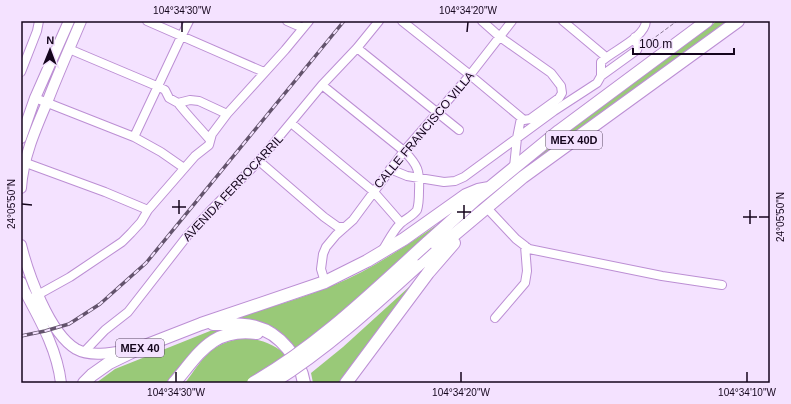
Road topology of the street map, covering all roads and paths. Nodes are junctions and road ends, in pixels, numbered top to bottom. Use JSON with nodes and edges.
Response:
{"nodes":[{"id":1,"x":39,"y":21,"type":"edge"},
{"id":2,"x":69,"y":21,"type":"edge"},
{"id":3,"x":81,"y":21,"type":"edge"},
{"id":4,"x":147,"y":21,"type":"edge"},
{"id":5,"x":190,"y":21,"type":"edge"},
{"id":6,"x":287,"y":21,"type":"edge"},
{"id":7,"x":309,"y":21,"type":"edge"},
{"id":8,"x":379,"y":21,"type":"edge"},
{"id":9,"x":402,"y":21,"type":"edge"},
{"id":10,"x":482,"y":21,"type":"edge"},
{"id":11,"x":512,"y":21,"type":"edge"},
{"id":12,"x":677,"y":21,"type":"edge"},
{"id":13,"x":707,"y":21,"type":"edge"},
{"id":14,"x":738,"y":21,"type":"edge"},
{"id":15,"x":646,"y":22,"type":"edge"},
{"id":16,"x":568,"y":23,"type":"edge"},
{"id":17,"x":303,"y":28,"type":"junction"},
{"id":18,"x":182,"y":35,"type":"junction"},
{"id":19,"x":500,"y":37,"type":"junction"},
{"id":20,"x":635,"y":37,"type":"junction"},
{"id":21,"x":357,"y":48,"type":"junction"},
{"id":22,"x":69,"y":49,"type":"junction"},
{"id":23,"x":637,"y":50,"type":"junction"},
{"id":24,"x":606,"y":57,"type":"junction"},
{"id":25,"x":21,"y":72,"type":"edge"},
{"id":26,"x":264,"y":72,"type":"junction"},
{"id":27,"x":470,"y":75,"type":"junction"},
{"id":28,"x":601,"y":76,"type":"junction"},
{"id":29,"x":322,"y":85,"type":"junction"},
{"id":30,"x":159,"y":87,"type":"junction"},
{"id":31,"x":561,"y":94,"type":"junction"},
{"id":32,"x":35,"y":98,"type":"junction"},
{"id":33,"x":47,"y":102,"type":"junction"},
{"id":34,"x":178,"y":103,"type":"junction"},
{"id":35,"x":564,"y":105,"type":"junction"},
{"id":36,"x":227,"y":114,"type":"junction"},
{"id":37,"x":438,"y":114,"type":"junction"},
{"id":38,"x":523,"y":119,"type":"junction"},
{"id":39,"x":291,"y":123,"type":"junction"},
{"id":40,"x":459,"y":130,"type":"dead end"},
{"id":41,"x":134,"y":137,"type":"junction"},
{"id":42,"x":21,"y":138,"type":"edge"},
{"id":43,"x":517,"y":138,"type":"junction"},
{"id":44,"x":210,"y":140,"type":"junction"},
{"id":45,"x":404,"y":151,"type":"junction"},
{"id":46,"x":259,"y":161,"type":"junction"},
{"id":47,"x":26,"y":163,"type":"junction"},
{"id":48,"x":514,"y":167,"type":"junction"},
{"id":49,"x":184,"y":168,"type":"junction"},
{"id":50,"x":390,"y":169,"type":"junction"},
{"id":51,"x":420,"y":179,"type":"junction"},
{"id":52,"x":21,"y":188,"type":"edge"},
{"id":53,"x":489,"y":188,"type":"junction"},
{"id":54,"x":373,"y":191,"type":"junction"},
{"id":55,"x":486,"y":207,"type":"junction"},
{"id":56,"x":148,"y":210,"type":"junction"},
{"id":57,"x":473,"y":218,"type":"junction"},
{"id":58,"x":401,"y":223,"type":"junction"},
{"id":59,"x":345,"y":227,"type":"junction"},
{"id":60,"x":21,"y":245,"type":"edge"},
{"id":61,"x":525,"y":246,"type":"junction"},
{"id":62,"x":381,"y":253,"type":"junction"},
{"id":63,"x":325,"y":282,"type":"junction"},
{"id":64,"x":722,"y":285,"type":"dead end"},
{"id":65,"x":29,"y":294,"type":"edge"},
{"id":66,"x":43,"y":317,"type":"junction"},
{"id":67,"x":495,"y":318,"type":"dead end"},
{"id":68,"x":201,"y":324,"type":"junction"},
{"id":69,"x":280,"y":341,"type":"junction"},
{"id":70,"x":142,"y":347,"type":"junction"},
{"id":71,"x":84,"y":352,"type":"junction"},
{"id":72,"x":175,"y":382,"type":"edge"},
{"id":73,"x":61,"y":383,"type":"edge"},
{"id":74,"x":84,"y":383,"type":"edge"},
{"id":75,"x":253,"y":383,"type":"edge"},
{"id":76,"x":272,"y":383,"type":"edge"},
{"id":77,"x":304,"y":383,"type":"edge"},
{"id":78,"x":346,"y":383,"type":"edge"}],
"edges":[{"from":1,"to":25,"type":"street"},
{"from":2,"to":32,"type":"main road"},
{"from":3,"to":22,"type":"main road"},
{"from":4,"to":18,"type":"street"},
{"from":5,"to":18,"type":"street"},
{"from":6,"to":17,"type":"street"},
{"from":7,"to":17,"type":"street"},
{"from":8,"to":21,"type":"street","name":"AVENIDA FERROCARRIL"},
{"from":9,"to":27,"type":"street"},
{"from":10,"to":19,"type":"street"},
{"from":11,"to":19,"type":"street","name":"CALLE FRANCISCO VILLA"},
{"from":12,"to":23,"type":"path"},
{"from":13,"to":48,"type":"highway","number":"MEX 40D"},
{"from":14,"to":55,"type":"highway","number":"MEX 40D"},
{"from":15,"to":20,"type":"street"},
{"from":16,"to":24,"type":"street"},
{"from":17,"to":26,"type":"street"},
{"from":18,"to":26,"type":"street"},
{"from":18,"to":30,"type":"street"},
{"from":19,"to":27,"type":"street","name":"CALLE FRANCISCO VILLA"},
{"from":19,"to":31,"type":"street"},
{"from":20,"to":23,"type":"street"},
{"from":20,"to":24,"type":"street"},
{"from":21,"to":29,"type":"street","name":"AVENIDA FERROCARRIL"},
{"from":21,"to":37,"type":"street"},
{"from":22,"to":30,"type":"street"},
{"from":22,"to":33,"type":"main road"},
{"from":23,"to":28,"type":"street"},
{"from":24,"to":28,"type":"street"},
{"from":26,"to":36,"type":"street"},
{"from":27,"to":37,"type":"street","name":"CALLE FRANCISCO VILLA"},
{"from":27,"to":38,"type":"street"},
{"from":28,"to":35,"type":"street"},
{"from":29,"to":39,"type":"street","name":"AVENIDA FERROCARRIL"},
{"from":29,"to":45,"type":"street"},
{"from":30,"to":34,"type":"street"},
{"from":30,"to":41,"type":"street"},
{"from":31,"to":35,"type":"street"},
{"from":31,"to":38,"type":"street"},
{"from":32,"to":33,"type":"street"},
{"from":32,"to":42,"type":"main road"},
{"from":33,"to":41,"type":"street"},
{"from":33,"to":47,"type":"main road"},
{"from":34,"to":36,"type":"street"},
{"from":34,"to":44,"type":"street"},
{"from":35,"to":43,"type":"street"},
{"from":36,"to":44,"type":"street"},
{"from":37,"to":40,"type":"street"},
{"from":37,"to":45,"type":"street","name":"CALLE FRANCISCO VILLA"},
{"from":38,"to":43,"type":"street"},
{"from":39,"to":46,"type":"street","name":"AVENIDA FERROCARRIL"},
{"from":39,"to":54,"type":"street"},
{"from":41,"to":49,"type":"street"},
{"from":43,"to":48,"type":"street"},
{"from":43,"to":51,"type":"street"},
{"from":44,"to":49,"type":"street"},
{"from":45,"to":50,"type":"street","name":"CALLE FRANCISCO VILLA"},
{"from":45,"to":51,"type":"street"},
{"from":46,"to":59,"type":"street"},
{"from":46,"to":71,"type":"street","name":"AVENIDA FERROCARRIL"},
{"from":47,"to":52,"type":"main road"},
{"from":47,"to":56,"type":"street"},
{"from":48,"to":53,"type":"highway","number":"MEX 40D"},
{"from":49,"to":56,"type":"street"},
{"from":50,"to":51,"type":"street"},
{"from":50,"to":54,"type":"street","name":"CALLE FRANCISCO VILLA"},
{"from":51,"to":58,"type":"street"},
{"from":53,"to":62,"type":"highway"},
{"from":53,"to":75,"type":"highway","number":"MEX 40D","bridge":true},
{"from":54,"to":58,"type":"street"},
{"from":54,"to":59,"type":"street","name":"CALLE FRANCISCO VILLA"},
{"from":55,"to":57,"type":"highway","number":"MEX 40D"},
{"from":55,"to":61,"type":"street"},
{"from":56,"to":65,"type":"street"},
{"from":57,"to":76,"type":"highway","number":"MEX 40D","bridge":true},
{"from":57,"to":78,"type":"highway"},
{"from":58,"to":62,"type":"street"},
{"from":59,"to":63,"type":"street","name":"CALLE FRANCISCO VILLA"},
{"from":60,"to":65,"type":"main road","number":"MEX 40"},
{"from":61,"to":64,"type":"street"},
{"from":61,"to":67,"type":"street"},
{"from":62,"to":63,"type":"highway"},
{"from":63,"to":68,"type":"highway"},
{"from":65,"to":66,"type":"main road","number":"MEX 40"},
{"from":66,"to":71,"type":"main road","number":"MEX 40"},
{"from":66,"to":73,"type":"main road","number":"MEX 40"},
{"from":68,"to":69,"type":"highway","number":"MEX 40"},
{"from":68,"to":70,"type":"highway","number":"MEX 40"},
{"from":69,"to":72,"type":"highway","number":"MEX 40"},
{"from":69,"to":77,"type":"highway","number":"MEX 40"},
{"from":70,"to":71,"type":"main road","number":"MEX 40"},
{"from":70,"to":74,"type":"highway","number":"MEX 40"}]}
